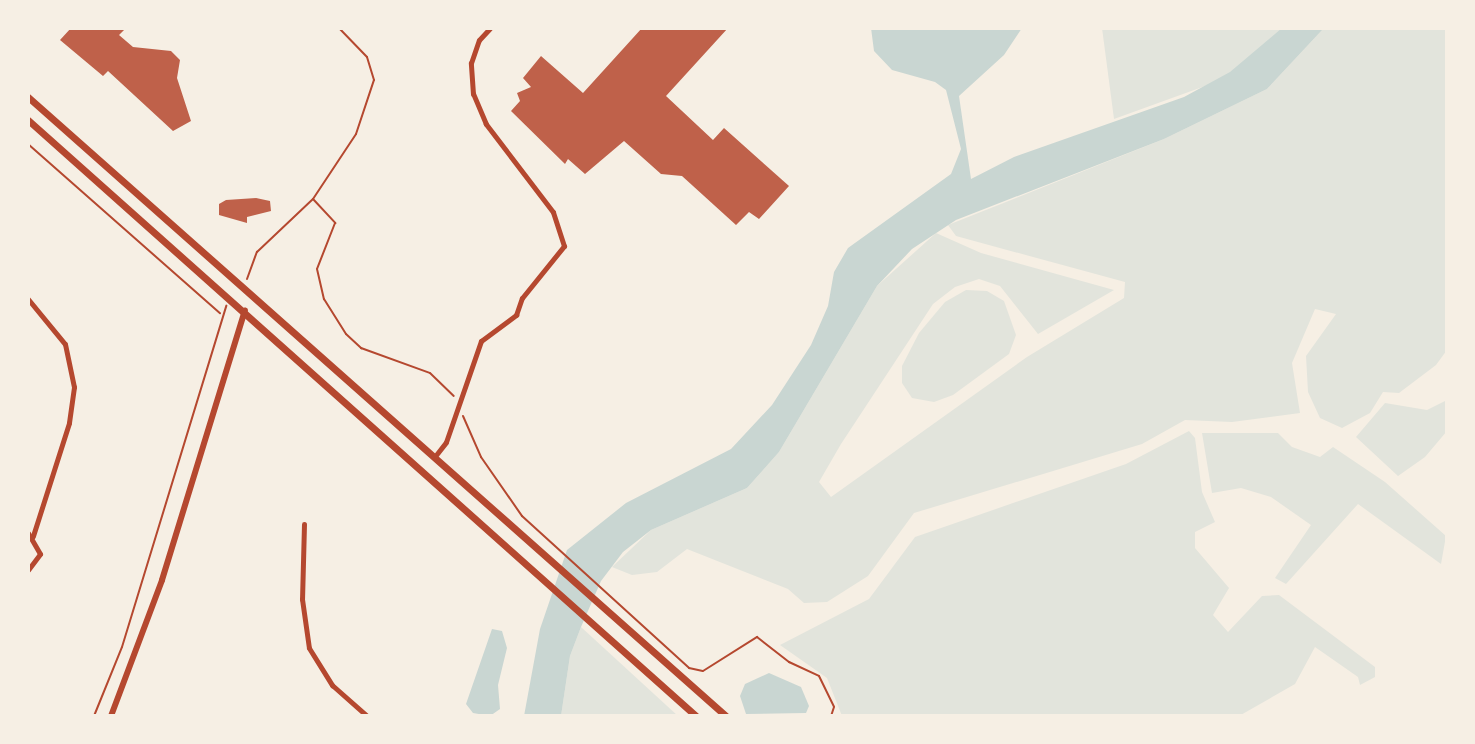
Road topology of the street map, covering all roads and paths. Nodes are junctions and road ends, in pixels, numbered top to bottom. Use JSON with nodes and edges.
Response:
{"nodes":[{"id":1,"x":339,"y":28,"type":"edge"},
{"id":2,"x":490,"y":28,"type":"edge"},
{"id":3,"x":28,"y":97,"type":"edge"},
{"id":4,"x":28,"y":120,"type":"edge"},
{"id":5,"x":28,"y":144,"type":"edge"},
{"id":6,"x":313,"y":199,"type":"junction"},
{"id":7,"x":247,"y":279,"type":"dead end"},
{"id":8,"x":255,"y":297,"type":"junction"},
{"id":9,"x":28,"y":299,"type":"edge"},
{"id":10,"x":245,"y":311,"type":"junction"},
{"id":11,"x":459,"y":407,"type":"junction"},
{"id":12,"x":436,"y":455,"type":"junction"},
{"id":13,"x":304,"y":524,"type":"dead end"},
{"id":14,"x":31,"y":535,"type":"edge"},
{"id":15,"x":28,"y":570,"type":"edge"},
{"id":16,"x":94,"y":716,"type":"edge"},
{"id":17,"x":111,"y":716,"type":"edge"},
{"id":18,"x":367,"y":716,"type":"edge"},
{"id":19,"x":696,"y":716,"type":"edge"},
{"id":20,"x":726,"y":716,"type":"edge"},
{"id":21,"x":831,"y":716,"type":"edge"}],
"edges":[{"from":1,"to":6,"type":"path"},
{"from":2,"to":11,"type":"street"},
{"from":3,"to":8,"type":"main road"},
{"from":4,"to":10,"type":"main road"},
{"from":5,"to":16,"type":"path"},
{"from":6,"to":7,"type":"path"},
{"from":6,"to":11,"type":"path"},
{"from":8,"to":10,"type":"street"},
{"from":8,"to":12,"type":"main road"},
{"from":9,"to":14,"type":"street"},
{"from":10,"to":17,"type":"street"},
{"from":10,"to":19,"type":"main road"},
{"from":11,"to":12,"type":"street"},
{"from":11,"to":21,"type":"path"},
{"from":12,"to":20,"type":"main road"},
{"from":13,"to":18,"type":"street"},
{"from":14,"to":15,"type":"street"}]}
